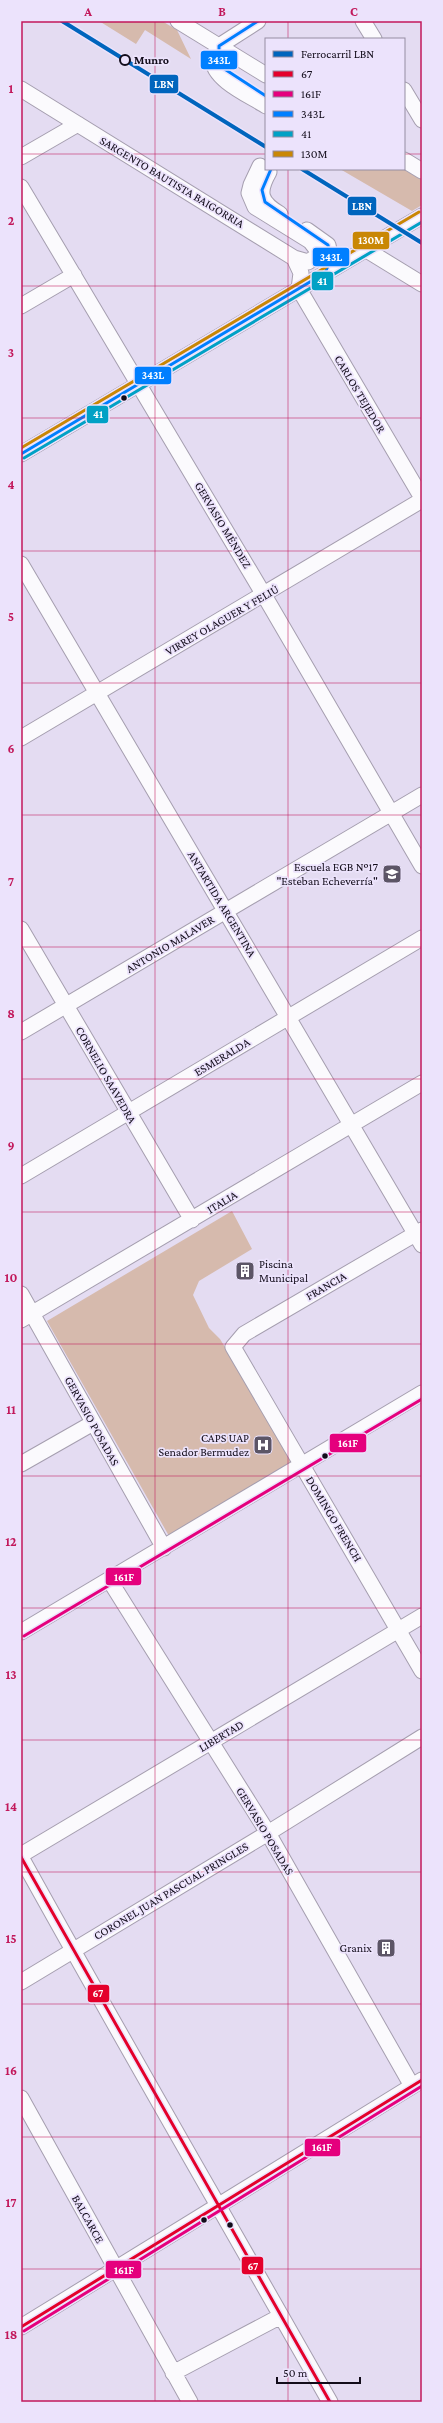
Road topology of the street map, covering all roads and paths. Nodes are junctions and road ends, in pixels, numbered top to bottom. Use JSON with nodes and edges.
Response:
{"nodes":[{"id":1,"x":178,"y":21,"type":"edge"},
{"id":2,"x":258,"y":21,"type":"edge"},
{"id":3,"x":363,"y":21,"type":"edge"},
{"id":4,"x":373,"y":38,"type":"edge"},
{"id":5,"x":219,"y":46,"type":"junction"},
{"id":6,"x":265,"y":74,"type":"edge"},
{"id":7,"x":21,"y":89,"type":"edge"},
{"id":8,"x":405,"y":92,"type":"edge"},
{"id":9,"x":265,"y":95,"type":"edge"},
{"id":10,"x":265,"y":105,"type":"edge"},
{"id":11,"x":422,"y":120,"type":"edge"},
{"id":12,"x":78,"y":124,"type":"junction"},
{"id":13,"x":21,"y":157,"type":"edge"},
{"id":14,"x":405,"y":161,"type":"edge"},
{"id":15,"x":422,"y":171,"type":"edge"},
{"id":16,"x":21,"y":186,"type":"edge"},
{"id":17,"x":422,"y":216,"type":"edge"},
{"id":18,"x":365,"y":249,"type":"junction"},
{"id":19,"x":294,"y":258,"type":"junction"},
{"id":20,"x":325,"y":273,"type":"junction"},
{"id":21,"x":74,"y":275,"type":"junction"},
{"id":22,"x":422,"y":284,"type":"edge"},
{"id":23,"x":299,"y":289,"type":"junction"},
{"id":24,"x":21,"y":306,"type":"edge"},
{"id":25,"x":139,"y":384,"type":"junction"},
{"id":26,"x":21,"y":454,"type":"edge"},
{"id":27,"x":422,"y":499,"type":"edge"},
{"id":28,"x":21,"y":564,"type":"edge"},
{"id":29,"x":264,"y":595,"type":"junction"},
{"id":30,"x":97,"y":692,"type":"junction"},
{"id":31,"x":21,"y":738,"type":"edge"},
{"id":32,"x":422,"y":795,"type":"edge"},
{"id":33,"x":391,"y":814,"type":"junction"},
{"id":34,"x":422,"y":866,"type":"edge"},
{"id":35,"x":226,"y":911,"type":"junction"},
{"id":36,"x":21,"y":929,"type":"edge"},
{"id":37,"x":422,"y":938,"type":"edge"},
{"id":38,"x":66,"y":1005,"type":"junction"},
{"id":39,"x":289,"y":1017,"type":"junction"},
{"id":40,"x":21,"y":1032,"type":"edge"},
{"id":41,"x":422,"y":1083,"type":"edge"},
{"id":42,"x":128,"y":1112,"type":"junction"},
{"id":43,"x":352,"y":1124,"type":"junction"},
{"id":44,"x":21,"y":1176,"type":"edge"},
{"id":45,"x":192,"y":1220,"type":"junction"},
{"id":46,"x":420,"y":1236,"type":"edge"},
{"id":47,"x":21,"y":1294,"type":"edge"},
{"id":48,"x":27,"y":1316,"type":"edge"},
{"id":49,"x":233,"y":1347,"type":"joint"},
{"id":50,"x":422,"y":1393,"type":"edge"},
{"id":51,"x":93,"y":1423,"type":"junction"},
{"id":52,"x":21,"y":1464,"type":"edge"},
{"id":53,"x":301,"y":1465,"type":"junction"},
{"id":54,"x":164,"y":1548,"type":"junction"},
{"id":55,"x":110,"y":1581,"type":"junction"},
{"id":56,"x":422,"y":1616,"type":"edge"},
{"id":57,"x":399,"y":1630,"type":"junction"},
{"id":58,"x":21,"y":1632,"type":"edge"},
{"id":59,"x":422,"y":1671,"type":"edge"},
{"id":60,"x":422,"y":1737,"type":"edge"},
{"id":61,"x":211,"y":1742,"type":"junction"},
{"id":62,"x":268,"y":1833,"type":"junction"},
{"id":63,"x":21,"y":1856,"type":"edge"},
{"id":64,"x":72,"y":1950,"type":"junction"},
{"id":65,"x":21,"y":1982,"type":"edge"},
{"id":66,"x":417,"y":2083,"type":"edge"},
{"id":67,"x":21,"y":2098,"type":"edge"},
{"id":68,"x":219,"y":2204,"type":"junction"},
{"id":69,"x":115,"y":2269,"type":"junction"},
{"id":70,"x":281,"y":2316,"type":"junction"},
{"id":71,"x":21,"y":2327,"type":"edge"},
{"id":72,"x":173,"y":2373,"type":"junction"},
{"id":73,"x":190,"y":2402,"type":"edge"},
{"id":74,"x":330,"y":2402,"type":"edge"}],
"edges":[{"from":1,"to":5,"type":"street"},
{"from":2,"to":5,"type":"street"},
{"from":3,"to":4,"type":"street"},
{"from":5,"to":6,"type":"street"},
{"from":5,"to":9,"type":"street"},
{"from":5,"to":10,"type":"street"},
{"from":7,"to":12,"type":"street","name":"SARGENTO BAUTISTA BAIGORRIA"},
{"from":8,"to":11,"type":"street"},
{"from":12,"to":13,"type":"street"},
{"from":12,"to":19,"type":"street","name":"SARGENTO BAUTISTA BAIGORRIA"},
{"from":14,"to":15,"type":"street"},
{"from":16,"to":21,"type":"street","name":"GERVASIO MÉNDEZ"},
{"from":17,"to":18,"type":"street"},
{"from":18,"to":20,"type":"street"},
{"from":18,"to":22,"type":"street"},
{"from":19,"to":20,"type":"street"},
{"from":19,"to":23,"type":"street"},
{"from":20,"to":23,"type":"street"},
{"from":21,"to":24,"type":"street"},
{"from":21,"to":25,"type":"street","name":"GERVASIO MÉNDEZ"},
{"from":23,"to":25,"type":"street"},
{"from":23,"to":27,"type":"street","name":"CARLOS TEJEDOR"},
{"from":25,"to":26,"type":"street"},
{"from":25,"to":29,"type":"street","name":"GERVASIO MÉNDEZ"},
{"from":27,"to":29,"type":"street","name":"VIRREY OLAGUER Y FELIÚ"},
{"from":28,"to":30,"type":"street","name":"ANTARTIDA ARGENTINA"},
{"from":29,"to":30,"type":"street","name":"VIRREY OLAGUER Y FELIÚ"},
{"from":29,"to":33,"type":"street","name":"GERVASIO MÉNDEZ"},
{"from":30,"to":31,"type":"street","name":"VIRREY OLAGUER Y FELIÚ"},
{"from":30,"to":35,"type":"street","name":"ANTARTIDA ARGENTINA"},
{"from":32,"to":33,"type":"street","name":"ANTONIO MALAVER"},
{"from":33,"to":34,"type":"street","name":"GERVASIO MÉNDEZ"},
{"from":33,"to":35,"type":"street","name":"ANTONIO MALAVER"},
{"from":35,"to":38,"type":"street","name":"ANTONIO MALAVER"},
{"from":35,"to":39,"type":"street","name":"ANTARTIDA ARGENTINA"},
{"from":36,"to":38,"type":"street","name":"CORNELIO SAAVEDRA"},
{"from":37,"to":39,"type":"street","name":"ESMERALDA"},
{"from":38,"to":40,"type":"street","name":"ANTONIO MALAVER"},
{"from":38,"to":42,"type":"street","name":"CORNELIO SAAVEDRA"},
{"from":39,"to":42,"type":"street","name":"ESMERALDA"},
{"from":39,"to":43,"type":"street","name":"ANTARTIDA ARGENTINA"},
{"from":41,"to":43,"type":"street","name":"ITALIA"},
{"from":42,"to":44,"type":"street","name":"ESMERALDA"},
{"from":42,"to":45,"type":"street","name":"CORNELIO SAAVEDRA"},
{"from":43,"to":45,"type":"street","name":"ITALIA"},
{"from":43,"to":46,"type":"street","name":"ANTARTIDA ARGENTINA"},
{"from":45,"to":48,"type":"street","name":"ITALIA"},
{"from":46,"to":49,"type":"street","name":"FRANCIA"},
{"from":47,"to":48,"type":"street","name":"GERVASIO POSADAS"},
{"from":48,"to":51,"type":"street","name":"GERVASIO POSADAS"},
{"from":49,"to":53,"type":"street","name":"DOMINGO FRENCH"},
{"from":50,"to":53,"type":"street"},
{"from":51,"to":52,"type":"street"},
{"from":51,"to":54,"type":"street","name":"GERVASIO POSADAS"},
{"from":53,"to":54,"type":"street"},
{"from":53,"to":57,"type":"street","name":"DOMINGO FRENCH"},
{"from":54,"to":55,"type":"street"},
{"from":55,"to":58,"type":"street"},
{"from":55,"to":61,"type":"street","name":"GERVASIO POSADAS"},
{"from":56,"to":57,"type":"street","name":"LIBERTAD"},
{"from":57,"to":59,"type":"street","name":"DOMINGO FRENCH"},
{"from":57,"to":61,"type":"street","name":"LIBERTAD"},
{"from":60,"to":62,"type":"street","name":"CORONEL JUAN PASCUAL PRINGLES"},
{"from":61,"to":62,"type":"street","name":"GERVASIO POSADAS"},
{"from":61,"to":63,"type":"street","name":"LIBERTAD"},
{"from":62,"to":64,"type":"street","name":"CORONEL JUAN PASCUAL PRINGLES"},
{"from":62,"to":66,"type":"street","name":"GERVASIO POSADAS"},
{"from":63,"to":64,"type":"street"},
{"from":64,"to":65,"type":"street","name":"CORONEL JUAN PASCUAL PRINGLES"},
{"from":64,"to":68,"type":"street"},
{"from":66,"to":68,"type":"street"},
{"from":67,"to":69,"type":"street","name":"BALCARCE"},
{"from":68,"to":69,"type":"street"},
{"from":68,"to":70,"type":"street"},
{"from":69,"to":71,"type":"street"},
{"from":69,"to":72,"type":"street","name":"BALCARCE"},
{"from":70,"to":72,"type":"street"},
{"from":70,"to":74,"type":"street"},
{"from":72,"to":73,"type":"street","name":"BALCARCE"}]}
